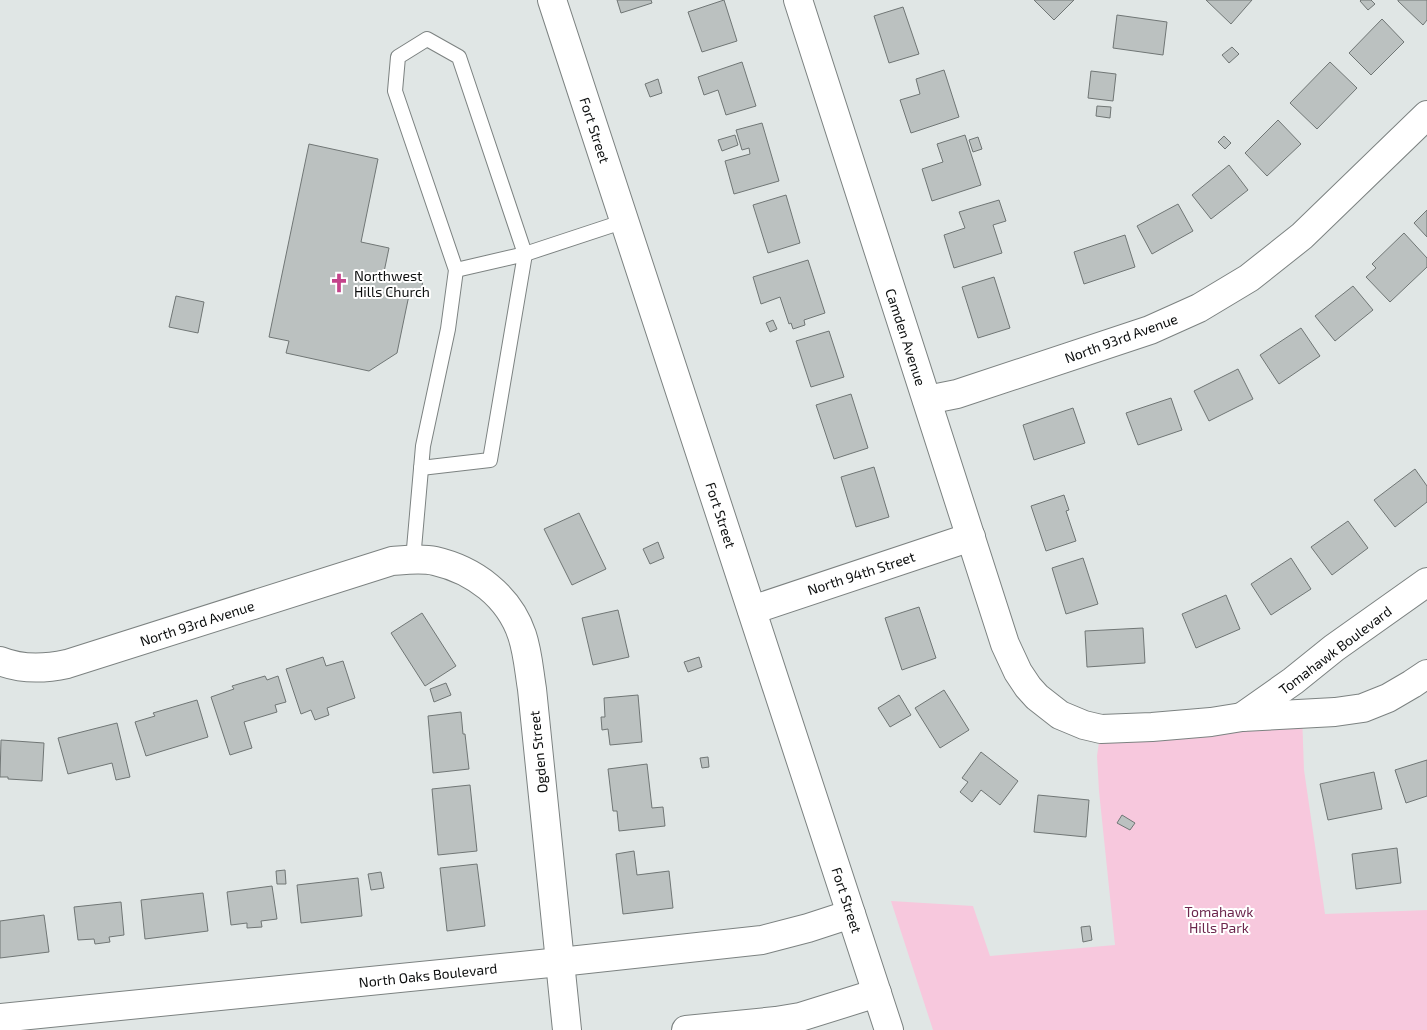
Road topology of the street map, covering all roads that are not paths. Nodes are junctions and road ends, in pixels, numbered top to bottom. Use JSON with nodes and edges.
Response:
{"nodes":[{"id":1,"x":552,"y":0,"type":"edge"},
{"id":2,"x":798,"y":0,"type":"edge"},
{"id":3,"x":1427,"y":115,"type":"edge"},
{"id":4,"x":624,"y":221,"type":"junction"},
{"id":5,"x":525,"y":254,"type":"junction"},
{"id":6,"x":456,"y":270,"type":"junction"},
{"id":7,"x":927,"y":400,"type":"junction"},
{"id":8,"x":421,"y":468,"type":"junction"},
{"id":9,"x":971,"y":537,"type":"junction"},
{"id":10,"x":403,"y":560,"type":"junction"},
{"id":11,"x":1427,"y":582,"type":"edge"},
{"id":12,"x":752,"y":610,"type":"junction"},
{"id":13,"x":0,"y":662,"type":"edge"},
{"id":14,"x":1018,"y":672,"type":"joint"},
{"id":15,"x":1427,"y":674,"type":"edge"},
{"id":16,"x":1242,"y":717,"type":"junction"},
{"id":17,"x":852,"y":914,"type":"junction"},
{"id":18,"x":560,"y":962,"type":"junction"},
{"id":19,"x":877,"y":993,"type":"junction"},
{"id":20,"x":0,"y":1018,"type":"edge"},
{"id":21,"x":566,"y":1030,"type":"edge"},
{"id":22,"x":686,"y":1030,"type":"edge"},
{"id":23,"x":889,"y":1030,"type":"edge"}],
"edges":[{"from":1,"to":4,"type":"street","name":"Fort Street"},
{"from":2,"to":7,"type":"street","name":"Camden Avenue"},
{"from":3,"to":7,"type":"street","name":"North 93rd Avenue"},
{"from":4,"to":5,"type":"lane"},
{"from":4,"to":12,"type":"street","name":"Fort Street"},
{"from":5,"to":6,"type":"lane"},
{"from":5,"to":6,"type":"lane"},
{"from":5,"to":8,"type":"lane"},
{"from":6,"to":8,"type":"lane"},
{"from":7,"to":9,"type":"street","name":"Camden Avenue"},
{"from":8,"to":10,"type":"lane"},
{"from":9,"to":12,"type":"street","name":"North 94th Street"},
{"from":9,"to":14,"type":"street","name":"Camden Avenue"},
{"from":10,"to":13,"type":"street","name":"North 93rd Avenue"},
{"from":10,"to":18,"type":"street","name":"Ogden Street"},
{"from":11,"to":16,"type":"street","name":"Tomahawk Boulevard"},
{"from":12,"to":17,"type":"street","name":"Fort Street"},
{"from":14,"to":16,"type":"street","name":"Tomahawk Boulevard"},
{"from":15,"to":16,"type":"street","name":"Tomahawk Boulevard"},
{"from":17,"to":18,"type":"street","name":"North Oaks Boulevard"},
{"from":17,"to":19,"type":"street","name":"Fort Street"},
{"from":18,"to":20,"type":"street","name":"North Oaks Boulevard"},
{"from":18,"to":21,"type":"street","name":"Ogden Street"},
{"from":19,"to":22,"type":"street"},
{"from":19,"to":23,"type":"street","name":"Fort Street"}]}
